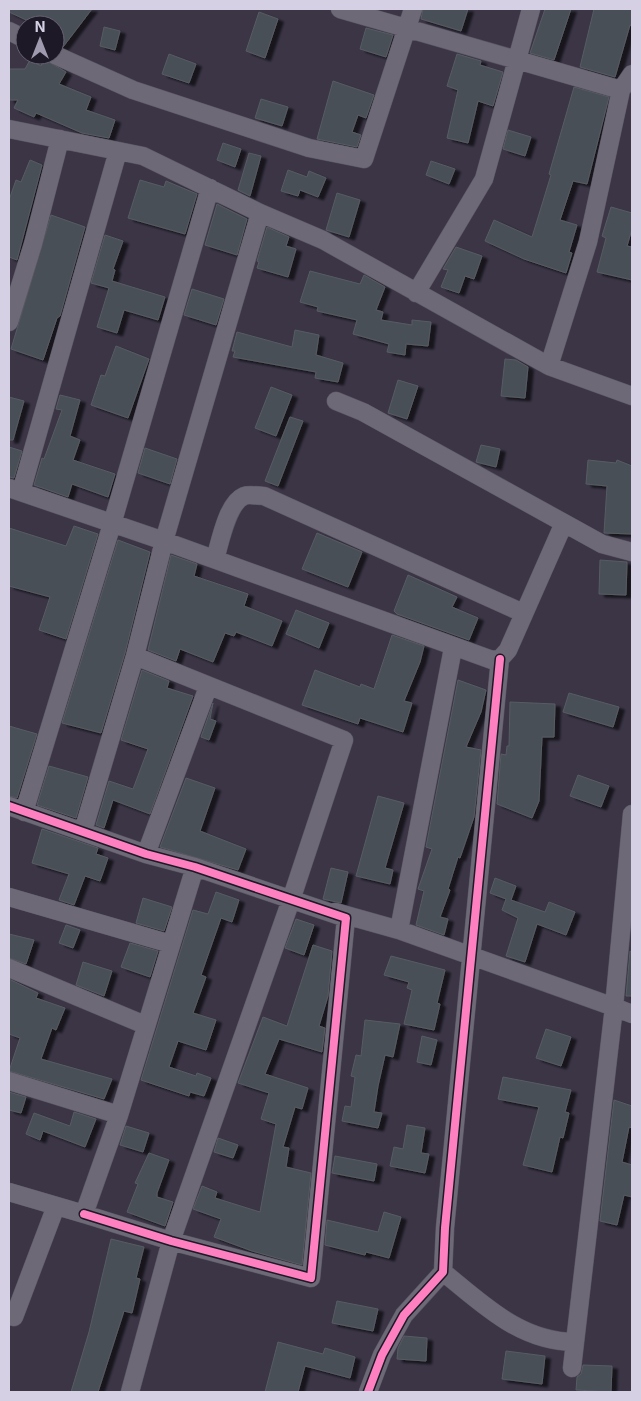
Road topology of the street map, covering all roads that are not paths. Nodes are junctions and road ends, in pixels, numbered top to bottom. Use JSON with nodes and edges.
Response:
{"nodes":[{"id":1,"x":340,"y":9,"type":"edge"},
{"id":2,"x":414,"y":9,"type":"edge"},
{"id":3,"x":531,"y":9,"type":"edge"},
{"id":4,"x":408,"y":29,"type":"junction"},
{"id":5,"x":65,"y":58,"type":"edge"},
{"id":6,"x":518,"y":59,"type":"junction"},
{"id":7,"x":632,"y":74,"type":"edge"},
{"id":8,"x":622,"y":90,"type":"junction"},
{"id":9,"x":9,"y":131,"type":"edge"},
{"id":10,"x":60,"y":139,"type":"junction"},
{"id":11,"x":118,"y":151,"type":"junction"},
{"id":12,"x":210,"y":188,"type":"junction"},
{"id":13,"x":260,"y":212,"type":"junction"},
{"id":14,"x":416,"y":293,"type":"junction"},
{"id":15,"x":9,"y":322,"type":"edge"},
{"id":16,"x":549,"y":366,"type":"junction"},
{"id":17,"x":632,"y":396,"type":"edge"},
{"id":18,"x":336,"y":401,"type":"dead end"},
{"id":19,"x":12,"y":493,"type":"edge"},
{"id":20,"x":564,"y":523,"type":"junction"},
{"id":21,"x":112,"y":524,"type":"junction"},
{"id":22,"x":164,"y":541,"type":"junction"},
{"id":23,"x":632,"y":552,"type":"edge"},
{"id":24,"x":215,"y":559,"type":"junction"},
{"id":25,"x":523,"y":613,"type":"junction"},
{"id":26,"x":453,"y":648,"type":"junction"},
{"id":27,"x":136,"y":656,"type":"junction"},
{"id":28,"x":500,"y":659,"type":"junction"},
{"id":29,"x":208,"y":687,"type":"junction"},
{"id":30,"x":16,"y":809,"type":"edge"},
{"id":31,"x":632,"y":814,"type":"edge"},
{"id":32,"x":83,"y":831,"type":"junction"},
{"id":33,"x":146,"y":854,"type":"junction"},
{"id":34,"x":195,"y":867,"type":"junction"},
{"id":35,"x":9,"y":897,"type":"edge"},
{"id":36,"x":291,"y":900,"type":"junction"},
{"id":37,"x":399,"y":930,"type":"junction"},
{"id":38,"x":171,"y":944,"type":"junction"},
{"id":39,"x":471,"y":956,"type":"junction"},
{"id":40,"x":9,"y":968,"type":"edge"},
{"id":41,"x":614,"y":1007,"type":"junction"},
{"id":42,"x":632,"y":1014,"type":"edge"},
{"id":43,"x":145,"y":1025,"type":"junction"},
{"id":44,"x":9,"y":1081,"type":"edge"},
{"id":45,"x":119,"y":1115,"type":"junction"},
{"id":46,"x":9,"y":1192,"type":"edge"},
{"id":47,"x":56,"y":1206,"type":"junction"},
{"id":48,"x":84,"y":1214,"type":"junction"},
{"id":49,"x":171,"y":1241,"type":"junction"},
{"id":50,"x":443,"y":1272,"type":"junction"},
{"id":51,"x":10,"y":1322,"type":"edge"},
{"id":52,"x":575,"y":1342,"type":"junction"},
{"id":53,"x":572,"y":1368,"type":"dead end"},
{"id":54,"x":130,"y":1392,"type":"edge"},
{"id":55,"x":368,"y":1392,"type":"edge"}],
"edges":[{"from":1,"to":4,"type":"street"},
{"from":2,"to":4,"type":"street"},
{"from":3,"to":6,"type":"street"},
{"from":4,"to":5,"type":"street"},
{"from":4,"to":6,"type":"street"},
{"from":6,"to":8,"type":"street"},
{"from":6,"to":14,"type":"street"},
{"from":7,"to":8,"type":"street"},
{"from":8,"to":16,"type":"street"},
{"from":9,"to":10,"type":"street"},
{"from":10,"to":11,"type":"street"},
{"from":10,"to":15,"type":"street"},
{"from":11,"to":12,"type":"street"},
{"from":11,"to":19,"type":"street"},
{"from":12,"to":13,"type":"street"},
{"from":12,"to":21,"type":"street"},
{"from":13,"to":14,"type":"street"},
{"from":13,"to":22,"type":"street"},
{"from":14,"to":16,"type":"street"},
{"from":16,"to":17,"type":"street"},
{"from":18,"to":20,"type":"street"},
{"from":19,"to":21,"type":"street"},
{"from":20,"to":23,"type":"street"},
{"from":20,"to":25,"type":"street"},
{"from":21,"to":22,"type":"street"},
{"from":21,"to":30,"type":"street"},
{"from":22,"to":24,"type":"street"},
{"from":22,"to":27,"type":"street"},
{"from":24,"to":25,"type":"street"},
{"from":24,"to":26,"type":"street"},
{"from":25,"to":28,"type":"street"},
{"from":26,"to":28,"type":"street"},
{"from":26,"to":37,"type":"street"},
{"from":27,"to":29,"type":"street"},
{"from":27,"to":32,"type":"street"},
{"from":28,"to":39,"type":"street"},
{"from":29,"to":33,"type":"street"},
{"from":29,"to":36,"type":"street"},
{"from":30,"to":32,"type":"street"},
{"from":31,"to":41,"type":"street"},
{"from":32,"to":33,"type":"street"},
{"from":33,"to":34,"type":"street"},
{"from":34,"to":36,"type":"street"},
{"from":34,"to":38,"type":"street"},
{"from":35,"to":38,"type":"street"},
{"from":36,"to":37,"type":"street"},
{"from":36,"to":49,"type":"street"},
{"from":36,"to":49,"type":"street"},
{"from":37,"to":39,"type":"street"},
{"from":38,"to":43,"type":"street"},
{"from":39,"to":41,"type":"street"},
{"from":39,"to":50,"type":"street"},
{"from":40,"to":43,"type":"street"},
{"from":41,"to":42,"type":"street"},
{"from":41,"to":52,"type":"street"},
{"from":43,"to":45,"type":"street"},
{"from":44,"to":45,"type":"street"},
{"from":45,"to":48,"type":"street"},
{"from":46,"to":47,"type":"street"},
{"from":47,"to":48,"type":"street"},
{"from":47,"to":51,"type":"street"},
{"from":48,"to":49,"type":"street"},
{"from":49,"to":54,"type":"street"},
{"from":50,"to":52,"type":"street"},
{"from":50,"to":55,"type":"street"},
{"from":52,"to":53,"type":"street"}]}
